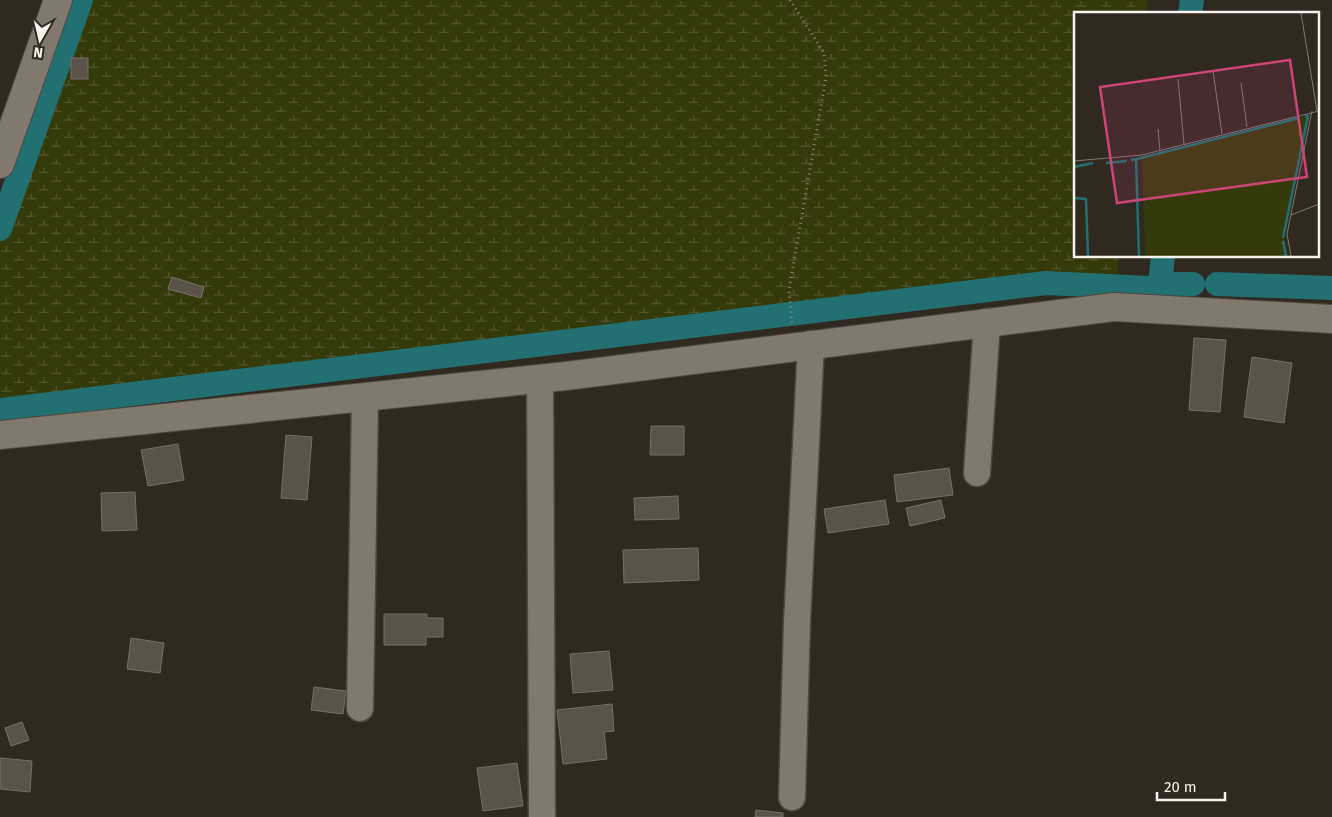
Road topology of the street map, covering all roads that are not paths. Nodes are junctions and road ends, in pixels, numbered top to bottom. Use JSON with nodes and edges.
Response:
{"nodes":[{"id":1,"x":58,"y":0,"type":"edge"},
{"id":2,"x":0,"y":164,"type":"edge"},
{"id":3,"x":1332,"y":319,"type":"edge"},
{"id":4,"x":987,"y":322,"type":"junction"},
{"id":5,"x":801,"y":336,"type":"junction"},
{"id":6,"x":540,"y":379,"type":"junction"},
{"id":7,"x":365,"y":397,"type":"junction"},
{"id":8,"x":0,"y":435,"type":"edge"},
{"id":9,"x":977,"y":473,"type":"dead end"},
{"id":10,"x":360,"y":708,"type":"dead end"},
{"id":11,"x":792,"y":797,"type":"dead end"},
{"id":12,"x":542,"y":817,"type":"edge"}],
"edges":[{"from":1,"to":2,"type":"street"},
{"from":3,"to":4,"type":"street"},
{"from":4,"to":5,"type":"street"},
{"from":4,"to":9,"type":"street"},
{"from":5,"to":6,"type":"street"},
{"from":5,"to":11,"type":"street"},
{"from":6,"to":7,"type":"street"},
{"from":6,"to":12,"type":"street"},
{"from":7,"to":8,"type":"street"},
{"from":7,"to":10,"type":"street"}]}
